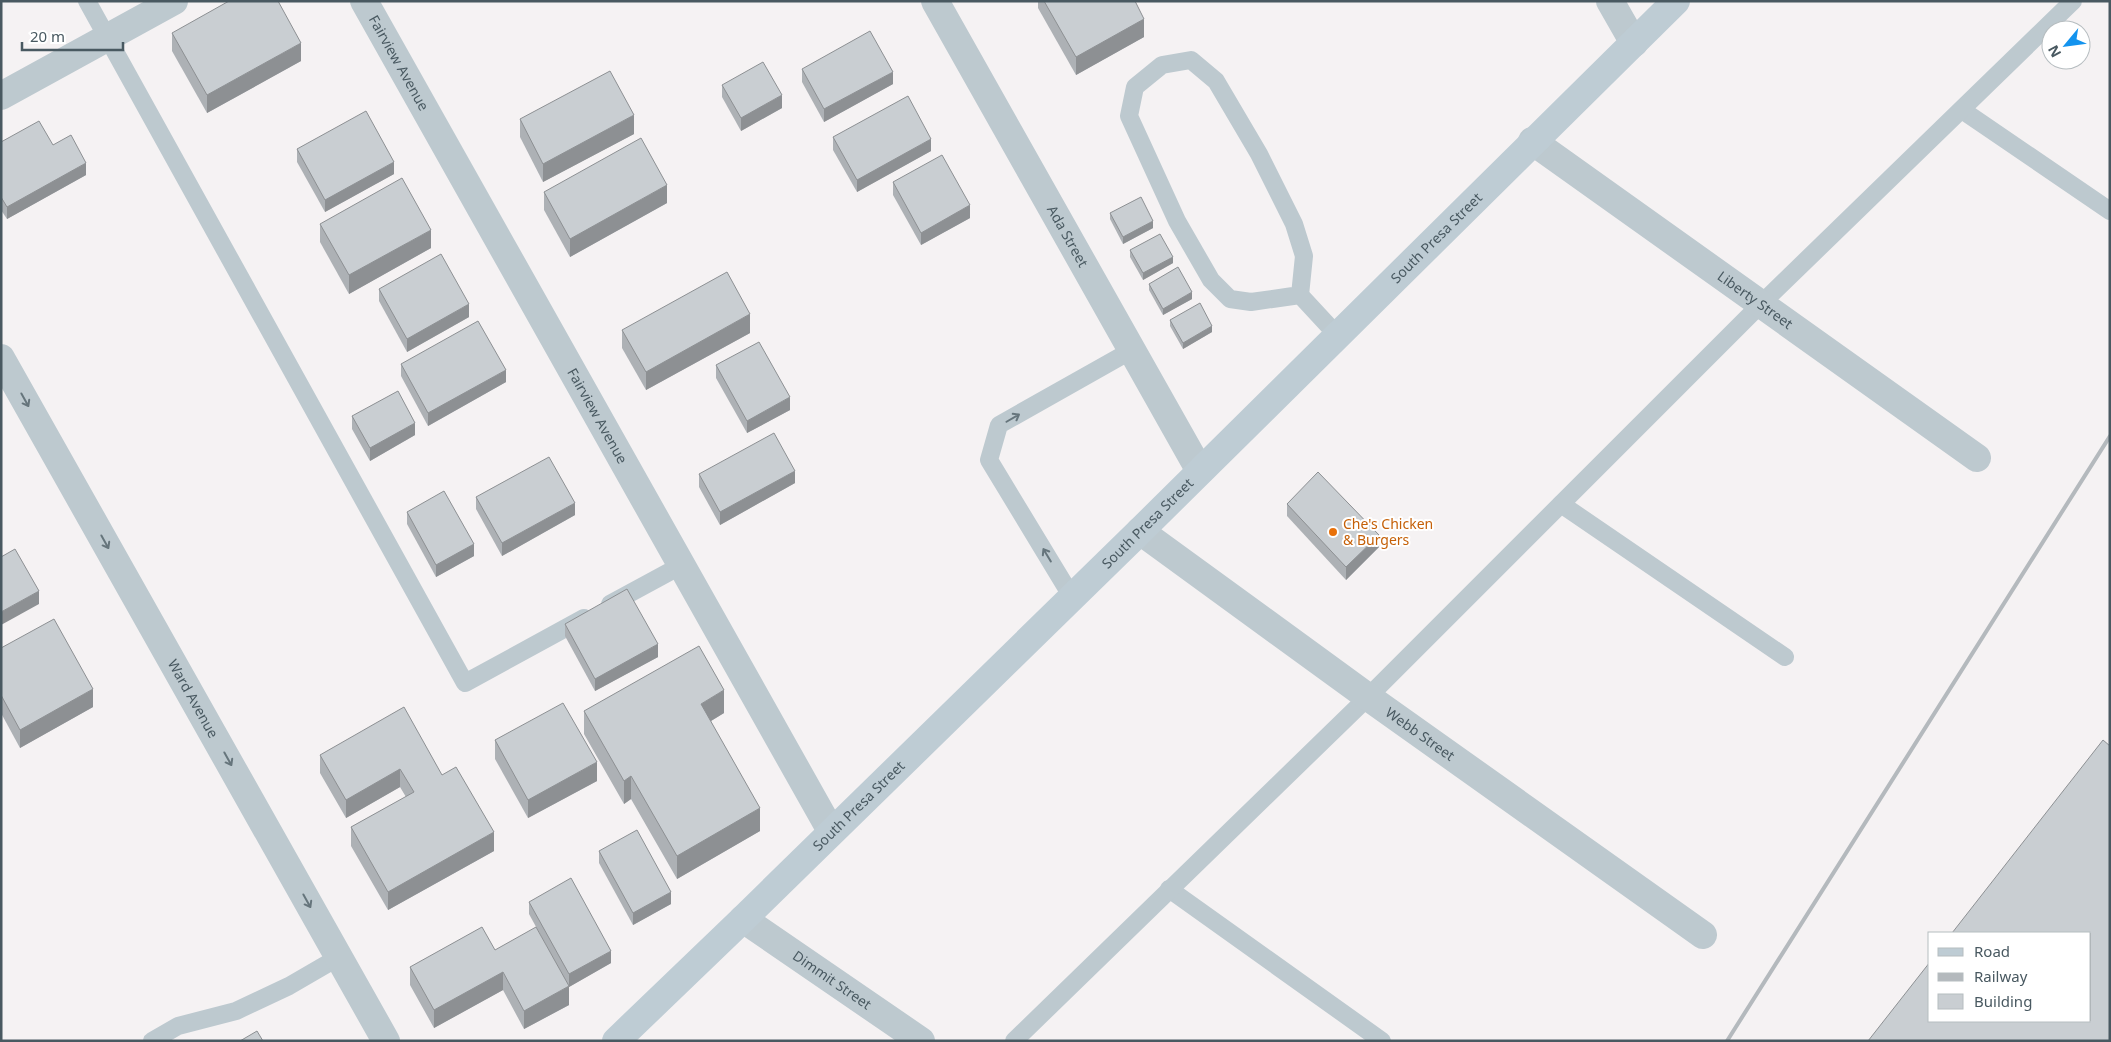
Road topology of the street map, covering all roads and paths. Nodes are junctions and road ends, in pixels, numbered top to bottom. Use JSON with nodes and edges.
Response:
{"nodes":[{"id":1,"x":87,"y":1,"type":"edge"},
{"id":2,"x":174,"y":1,"type":"edge"},
{"id":3,"x":364,"y":1,"type":"edge"},
{"id":4,"x":935,"y":1,"type":"edge"},
{"id":5,"x":1610,"y":1,"type":"edge"},
{"id":6,"x":1676,"y":1,"type":"edge"},
{"id":7,"x":2074,"y":1,"type":"edge"},
{"id":8,"x":107,"y":38,"type":"junction"},
{"id":9,"x":1634,"y":43,"type":"junction"},
{"id":10,"x":1,"y":96,"type":"edge"},
{"id":11,"x":1962,"y":110,"type":"junction"},
{"id":12,"x":1532,"y":141,"type":"junction"},
{"id":13,"x":2110,"y":211,"type":"edge"},
{"id":14,"x":1300,"y":295,"type":"junction"},
{"id":15,"x":1761,"y":304,"type":"junction"},
{"id":16,"x":1338,"y":335,"type":"junction"},
{"id":17,"x":1132,"y":350,"type":"junction"},
{"id":18,"x":1,"y":358,"type":"edge"},
{"id":19,"x":1977,"y":458,"type":"dead end"},
{"id":20,"x":1200,"y":471,"type":"junction"},
{"id":21,"x":1561,"y":504,"type":"junction"},
{"id":22,"x":1140,"y":531,"type":"junction"},
{"id":23,"x":682,"y":565,"type":"junction"},
{"id":24,"x":1072,"y":596,"type":"junction"},
{"id":25,"x":1785,"y":657,"type":"dead end"},
{"id":26,"x":1368,"y":697,"type":"junction"},
{"id":27,"x":831,"y":831,"type":"junction"},
{"id":28,"x":1169,"y":889,"type":"junction"},
{"id":29,"x":743,"y":919,"type":"junction"},
{"id":30,"x":1703,"y":935,"type":"dead end"},
{"id":31,"x":339,"y":957,"type":"junction"},
{"id":32,"x":152,"y":1041,"type":"edge"},
{"id":33,"x":386,"y":1041,"type":"edge"},
{"id":34,"x":616,"y":1041,"type":"edge"},
{"id":35,"x":921,"y":1041,"type":"edge"},
{"id":36,"x":1014,"y":1041,"type":"edge"},
{"id":37,"x":1382,"y":1041,"type":"edge"}],
"edges":[{"from":1,"to":8,"type":"lane"},
{"from":2,"to":8,"type":"street"},
{"from":3,"to":23,"type":"street","name":"Fairview Avenue"},
{"from":4,"to":17,"type":"street","name":"Ada Street"},
{"from":5,"to":9,"type":"street"},
{"from":6,"to":9,"type":"main road","name":"South Presa Street"},
{"from":7,"to":11,"type":"lane"},
{"from":8,"to":10,"type":"street"},
{"from":8,"to":23,"type":"lane"},
{"from":9,"to":12,"type":"main road","name":"South Presa Street"},
{"from":11,"to":13,"type":"lane"},
{"from":11,"to":15,"type":"lane"},
{"from":12,"to":15,"type":"street","name":"Liberty Street"},
{"from":12,"to":16,"type":"main road","name":"South Presa Street"},
{"from":14,"to":14,"type":"lane"},
{"from":14,"to":16,"type":"lane"},
{"from":15,"to":19,"type":"street","name":"Liberty Street"},
{"from":15,"to":21,"type":"lane"},
{"from":16,"to":20,"type":"main road","name":"South Presa Street"},
{"from":17,"to":20,"type":"street","name":"Ada Street"},
{"from":24,"to":17,"type":"lane","one_way":true},
{"from":18,"to":31,"type":"street","name":"Ward Avenue","one_way":true},
{"from":20,"to":22,"type":"main road","name":"South Presa Street"},
{"from":21,"to":25,"type":"lane"},
{"from":21,"to":26,"type":"lane"},
{"from":22,"to":24,"type":"main road","name":"South Presa Street"},
{"from":22,"to":26,"type":"street","name":"Webb Street"},
{"from":23,"to":27,"type":"street","name":"Fairview Avenue"},
{"from":24,"to":27,"type":"main road","name":"South Presa Street"},
{"from":26,"to":28,"type":"lane"},
{"from":26,"to":30,"type":"street","name":"Webb Street"},
{"from":27,"to":29,"type":"main road","name":"South Presa Street"},
{"from":28,"to":36,"type":"lane"},
{"from":28,"to":37,"type":"lane"},
{"from":29,"to":34,"type":"main road","name":"South Presa Street"},
{"from":29,"to":35,"type":"street","name":"Dimmit Street"},
{"from":31,"to":32,"type":"lane"},
{"from":31,"to":33,"type":"street","name":"Ward Avenue"}]}
